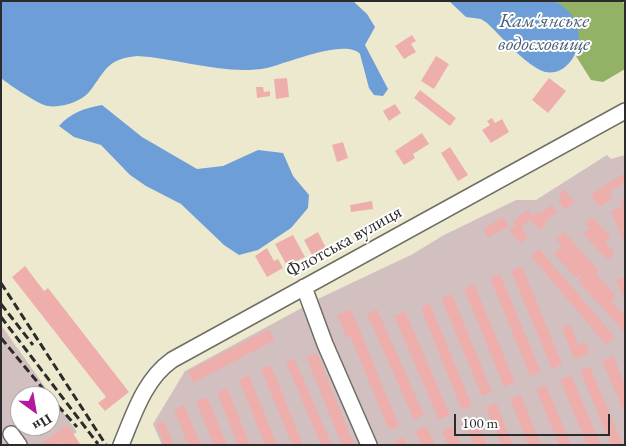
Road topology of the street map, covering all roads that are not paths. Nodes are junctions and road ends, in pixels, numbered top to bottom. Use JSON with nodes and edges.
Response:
{"nodes":[{"id":1,"x":625,"y":112,"type":"edge"},
{"id":2,"x":304,"y":287,"type":"junction"},
{"id":3,"x":121,"y":445,"type":"edge"},
{"id":4,"x":369,"y":445,"type":"edge"}],
"edges":[{"from":1,"to":2,"type":"street","name":"Флотська вулиця"},
{"from":2,"to":3,"type":"street","name":"Флотська вулиця"},
{"from":2,"to":4,"type":"street"}]}
